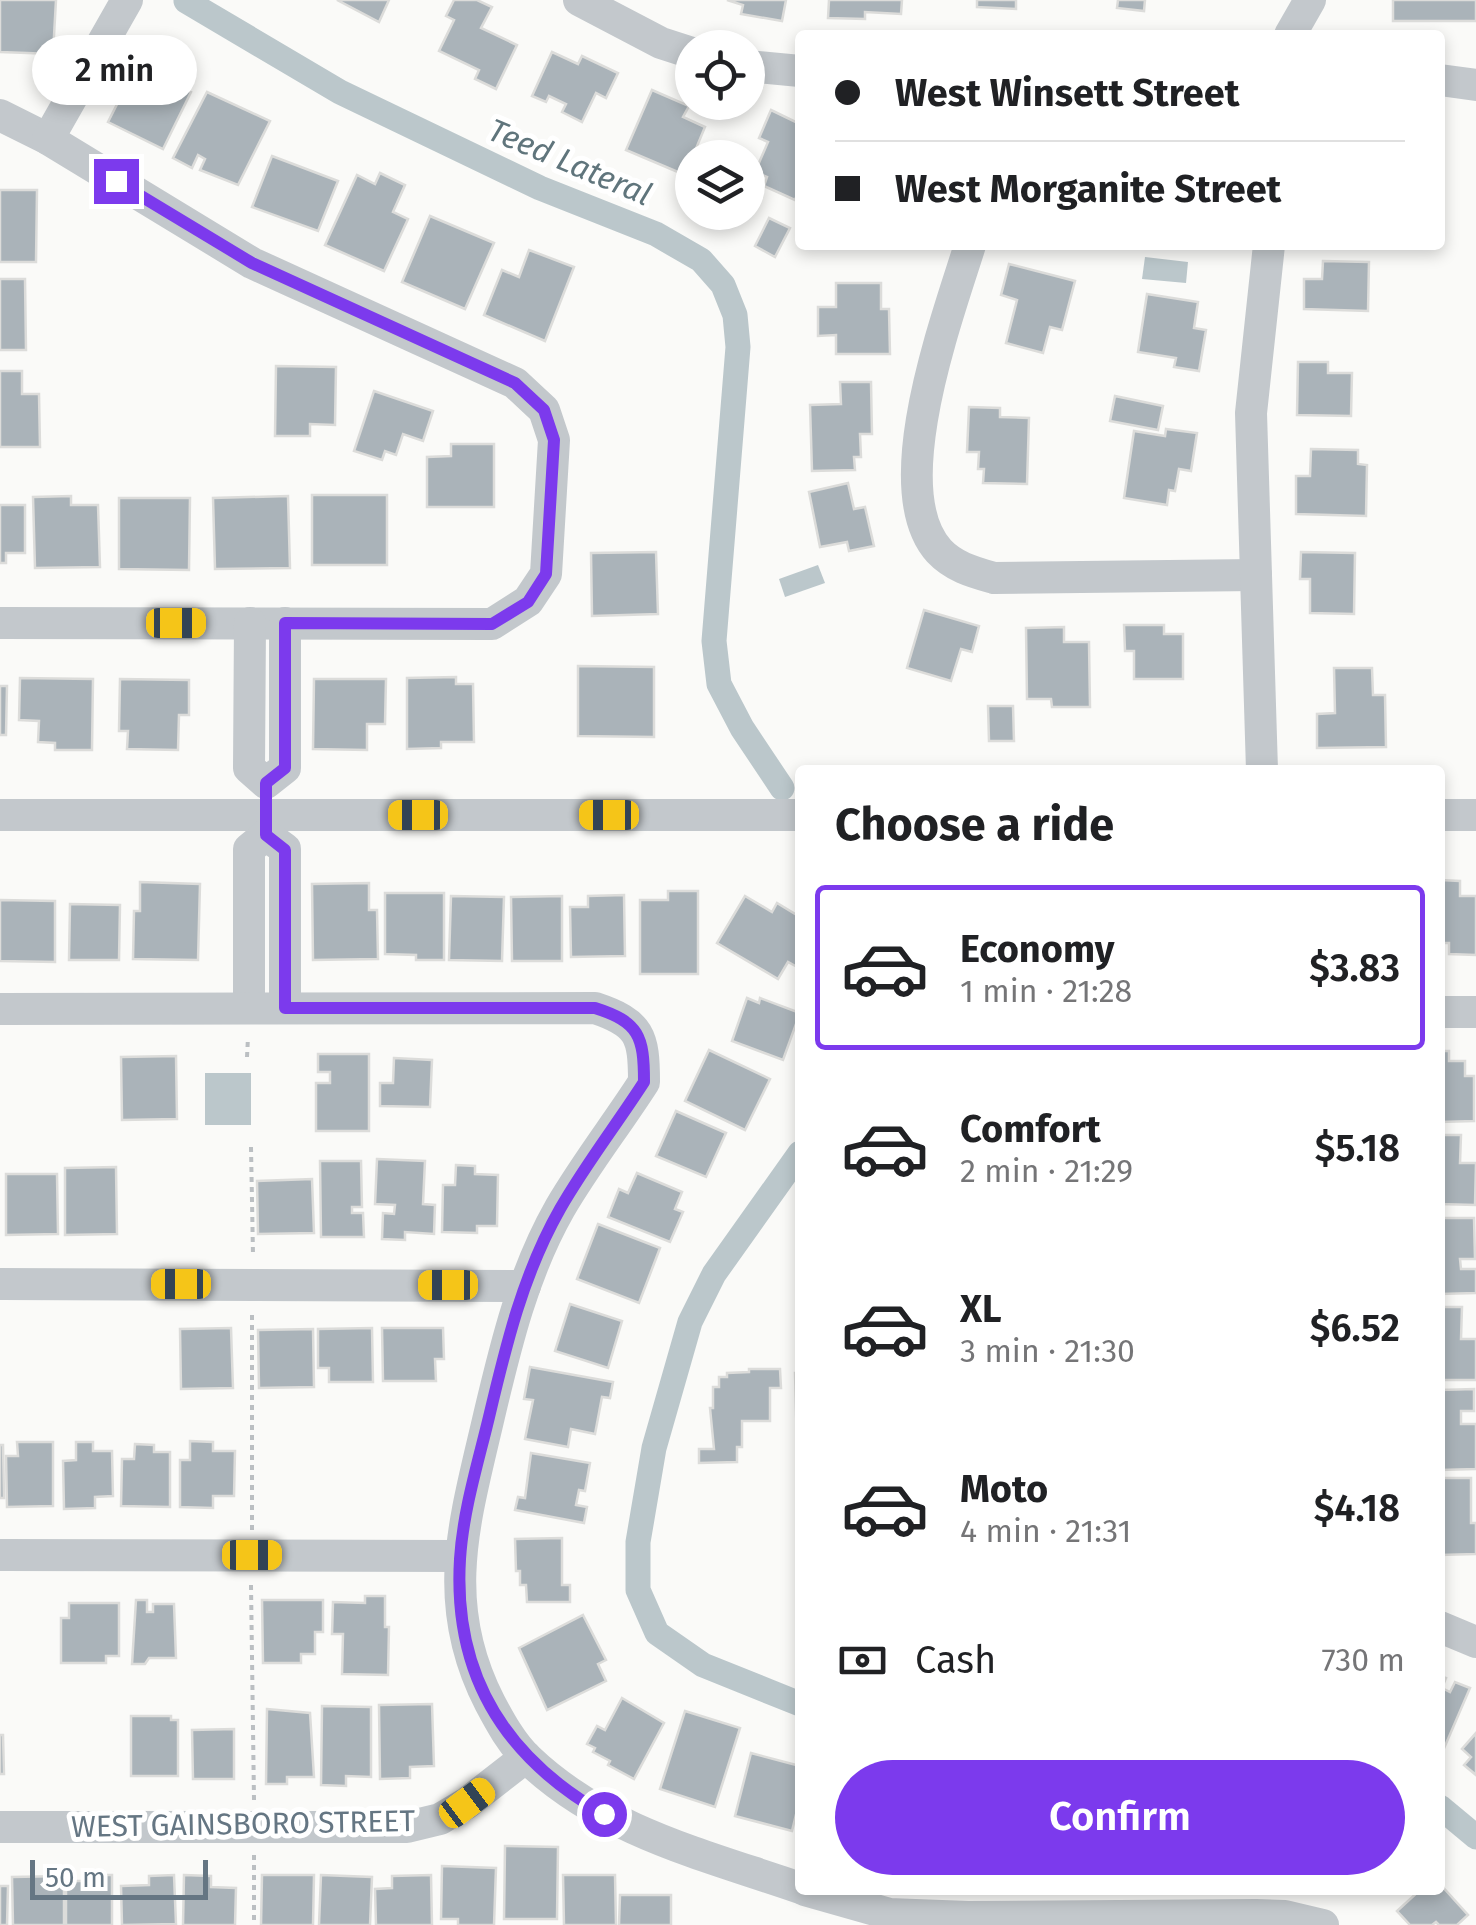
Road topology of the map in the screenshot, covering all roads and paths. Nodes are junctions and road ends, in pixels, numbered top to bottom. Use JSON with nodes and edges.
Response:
{"nodes":[{"id":1,"x":127,"y":0,"type":"edge"},
{"id":2,"x":579,"y":0,"type":"edge"},
{"id":3,"x":1310,"y":0,"type":"edge"},
{"id":4,"x":1293,"y":30,"type":"edge"},
{"id":5,"x":675,"y":48,"type":"edge"},
{"id":6,"x":765,"y":68,"type":"edge"},
{"id":7,"x":795,"y":71,"type":"edge"},
{"id":8,"x":1445,"y":81,"type":"edge"},
{"id":9,"x":1476,"y":85,"type":"edge"},
{"id":10,"x":0,"y":116,"type":"edge"},
{"id":11,"x":48,"y":140,"type":"junction"},
{"id":12,"x":968,"y":250,"type":"edge"},
{"id":13,"x":1268,"y":250,"type":"edge"},
{"id":14,"x":1256,"y":575,"type":"junction"},
{"id":15,"x":0,"y":622,"type":"edge"},
{"id":16,"x":250,"y":623,"type":"junction"},
{"id":17,"x":285,"y":623,"type":"junction"},
{"id":18,"x":1262,"y":765,"type":"edge"},
{"id":19,"x":266,"y":811,"type":"junction"},
{"id":20,"x":795,"y":815,"type":"edge"},
{"id":21,"x":1445,"y":815,"type":"edge"},
{"id":22,"x":1476,"y":815,"type":"edge"},
{"id":23,"x":0,"y":816,"type":"edge"},
{"id":24,"x":249,"y":1008,"type":"junction"},
{"id":25,"x":285,"y":1008,"type":"junction"},
{"id":26,"x":0,"y":1009,"type":"edge"},
{"id":27,"x":1445,"y":1012,"type":"edge"},
{"id":28,"x":1476,"y":1012,"type":"edge"},
{"id":29,"x":0,"y":1284,"type":"edge"},
{"id":30,"x":525,"y":1286,"type":"junction"},
{"id":31,"x":0,"y":1555,"type":"edge"},
{"id":32,"x":460,"y":1556,"type":"junction"},
{"id":33,"x":1445,"y":1628,"type":"edge"},
{"id":34,"x":1476,"y":1642,"type":"edge"},
{"id":35,"x":526,"y":1758,"type":"junction"},
{"id":36,"x":0,"y":1827,"type":"edge"},
{"id":37,"x":795,"y":1886,"type":"edge"},
{"id":38,"x":824,"y":1895,"type":"edge"},
{"id":39,"x":1256,"y":1920,"type":"edge"},
{"id":40,"x":968,"y":1921,"type":"edge"},
{"id":41,"x":1323,"y":1925,"type":"edge"}],
"edges":[{"from":1,"to":11,"type":"street"},
{"from":2,"to":5,"type":"street"},
{"from":3,"to":4,"type":"street"},
{"from":6,"to":7,"type":"street"},
{"from":8,"to":9,"type":"street"},
{"from":10,"to":11,"type":"street"},
{"from":11,"to":17,"type":"street"},
{"from":12,"to":14,"type":"street"},
{"from":13,"to":14,"type":"street"},
{"from":14,"to":18,"type":"street"},
{"from":15,"to":16,"type":"street"},
{"from":16,"to":17,"type":"street"},
{"from":16,"to":19,"type":"street"},
{"from":17,"to":19,"type":"street"},
{"from":19,"to":20,"type":"street"},
{"from":19,"to":23,"type":"street"},
{"from":19,"to":24,"type":"street"},
{"from":19,"to":25,"type":"street"},
{"from":21,"to":22,"type":"street"},
{"from":24,"to":25,"type":"street"},
{"from":24,"to":26,"type":"street"},
{"from":25,"to":30,"type":"street"},
{"from":27,"to":28,"type":"street"},
{"from":29,"to":30,"type":"street"},
{"from":30,"to":32,"type":"street"},
{"from":31,"to":32,"type":"street"},
{"from":32,"to":35,"type":"street"},
{"from":33,"to":34,"type":"street"},
{"from":35,"to":36,"type":"street","name":"WEST GAINSBORO STREET"},
{"from":35,"to":37,"type":"street"},
{"from":38,"to":40,"type":"street"},
{"from":39,"to":40,"type":"street"},
{"from":39,"to":41,"type":"street"}]}
